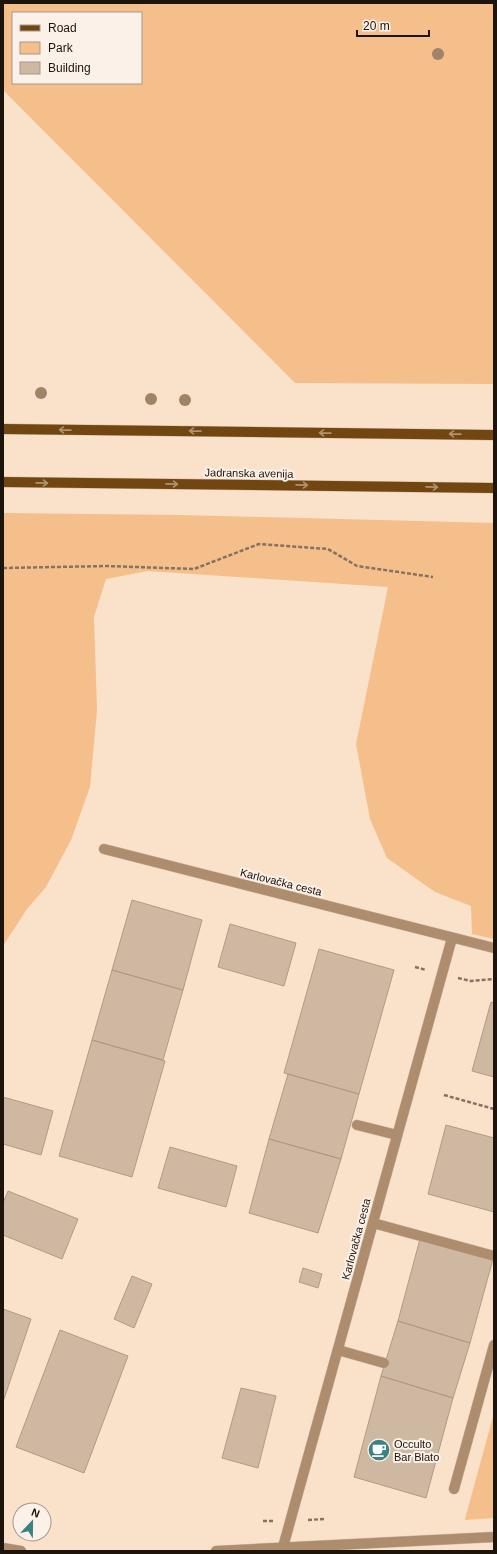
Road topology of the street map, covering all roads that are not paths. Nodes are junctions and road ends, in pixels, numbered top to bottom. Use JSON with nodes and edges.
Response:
{"nodes":[{"id":1,"x":3,"y":429,"type":"edge"},
{"id":2,"x":494,"y":435,"type":"edge"},
{"id":3,"x":3,"y":482,"type":"edge"},
{"id":4,"x":494,"y":488,"type":"edge"},
{"id":5,"x":104,"y":850,"type":"dead end"},
{"id":6,"x":452,"y":938,"type":"junction"},
{"id":7,"x":494,"y":948,"type":"edge"},
{"id":8,"x":357,"y":1125,"type":"dead end"},
{"id":9,"x":397,"y":1135,"type":"junction"},
{"id":10,"x":373,"y":1223,"type":"junction"},
{"id":11,"x":494,"y":1256,"type":"edge"},
{"id":12,"x":494,"y":1345,"type":"edge"},
{"id":13,"x":338,"y":1350,"type":"junction"},
{"id":14,"x":384,"y":1363,"type":"dead end"},
{"id":15,"x":454,"y":1489,"type":"dead end"},
{"id":16,"x":494,"y":1537,"type":"edge"},
{"id":17,"x":3,"y":1548,"type":"edge"},
{"id":18,"x":283,"y":1548,"type":"junction"},
{"id":19,"x":21,"y":1551,"type":"edge"},
{"id":20,"x":216,"y":1551,"type":"edge"},
{"id":21,"x":228,"y":1551,"type":"edge"}],
"edges":[{"from":2,"to":1,"type":"main road","one_way":true},
{"from":3,"to":4,"type":"main road","name":"Jadranska avenija","one_way":true},
{"from":5,"to":6,"type":"street","name":"Karlovačka cesta"},
{"from":6,"to":7,"type":"street","name":"Karlovačka cesta"},
{"from":6,"to":9,"type":"street","name":"Karlovačka cesta"},
{"from":8,"to":9,"type":"street"},
{"from":9,"to":10,"type":"street","name":"Karlovačka cesta"},
{"from":10,"to":11,"type":"street"},
{"from":10,"to":13,"type":"street","name":"Karlovačka cesta"},
{"from":12,"to":15,"type":"street"},
{"from":13,"to":14,"type":"street"},
{"from":13,"to":18,"type":"street","name":"Karlovačka cesta"},
{"from":16,"to":18,"type":"street"},
{"from":17,"to":19,"type":"street"},
{"from":18,"to":21,"type":"street"},
{"from":20,"to":21,"type":"street"}]}
